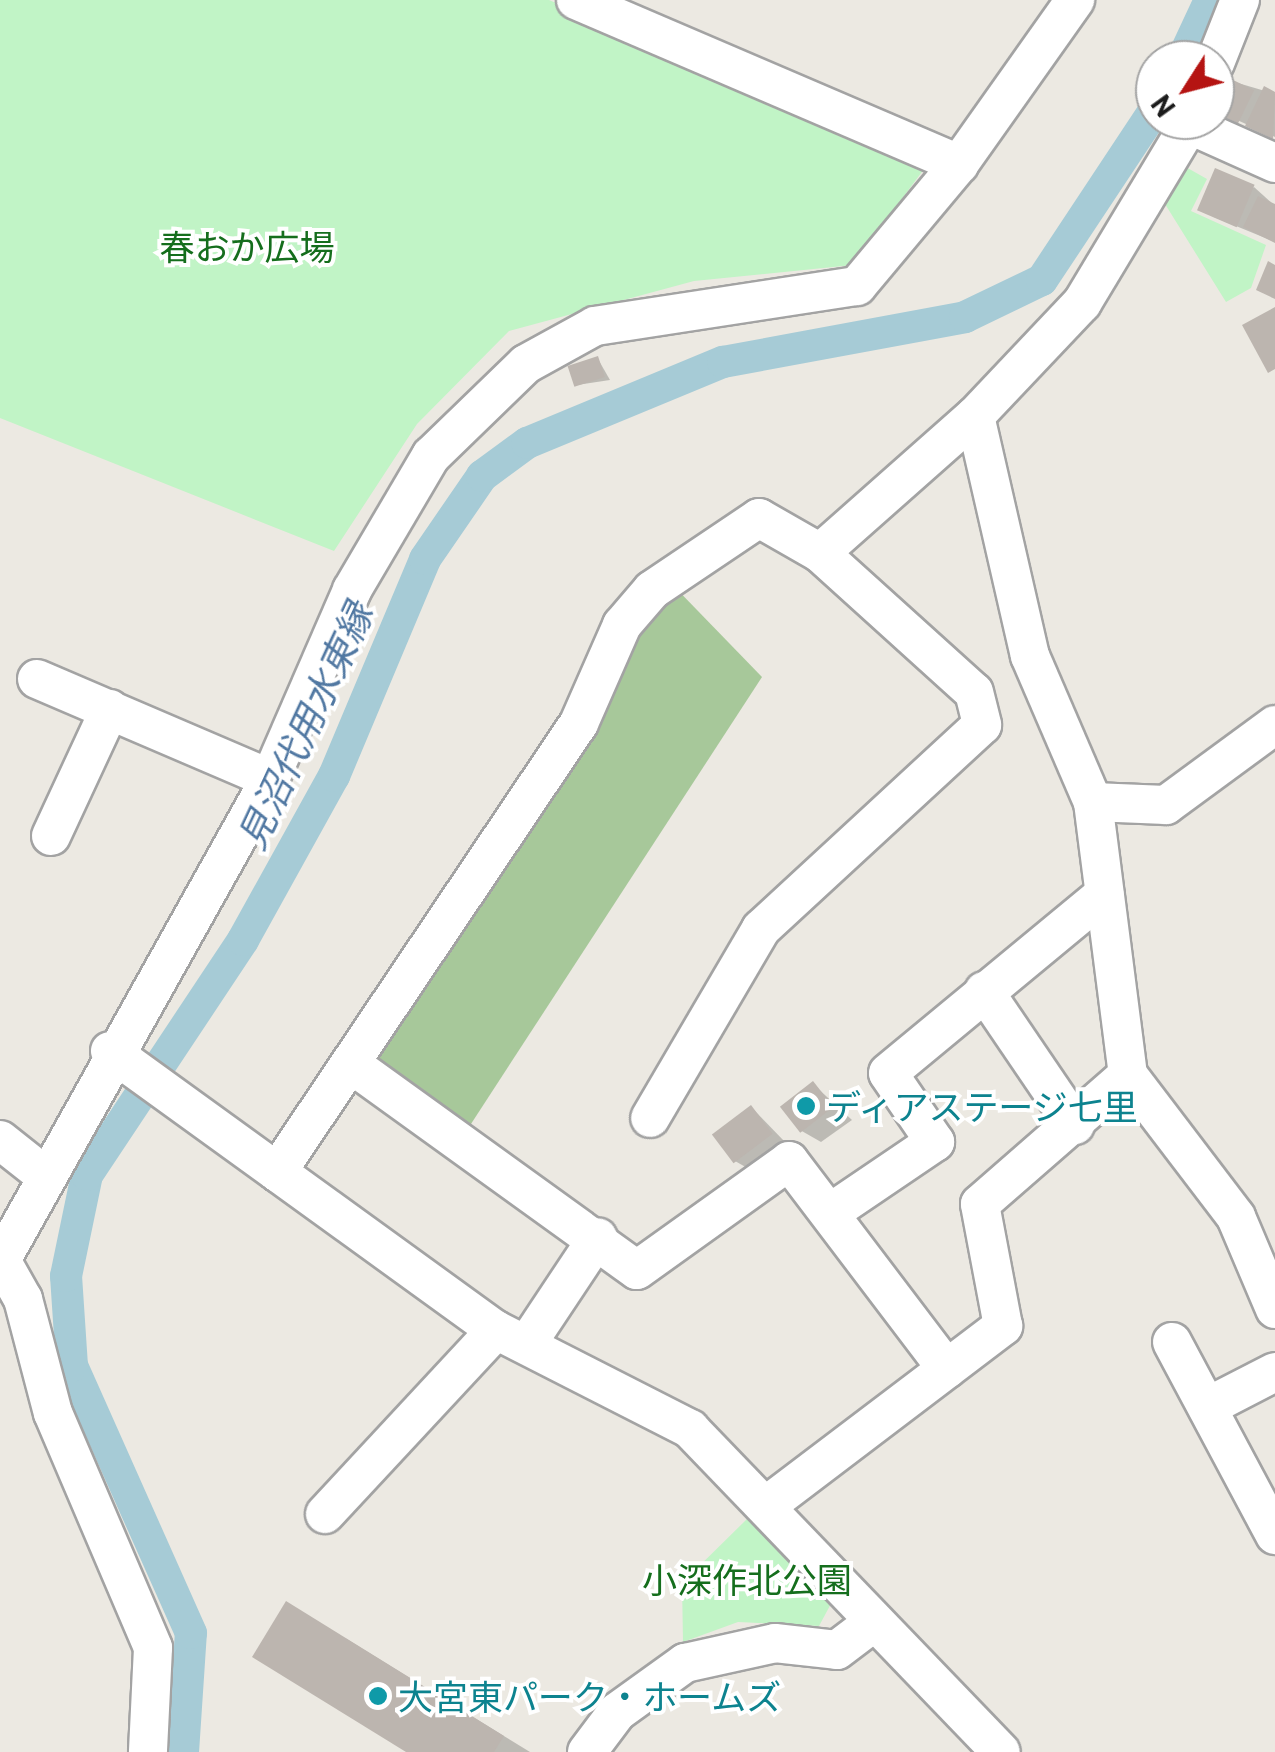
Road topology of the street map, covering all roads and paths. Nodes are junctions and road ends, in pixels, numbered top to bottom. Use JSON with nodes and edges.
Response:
{"nodes":[{"id":1,"x":576,"y":0,"type":"edge"},
{"id":2,"x":1075,"y":0,"type":"edge"},
{"id":3,"x":1240,"y":0,"type":"edge"},
{"id":4,"x":1224,"y":40,"type":"edge"},
{"id":5,"x":1181,"y":140,"type":"edge"},
{"id":6,"x":1227,"y":140,"type":"edge"},
{"id":7,"x":1275,"y":163,"type":"edge"},
{"id":8,"x":959,"y":164,"type":"junction"},
{"id":9,"x":974,"y":416,"type":"junction"},
{"id":10,"x":820,"y":553,"type":"junction"},
{"id":11,"x":1030,"y":656,"type":"junction"},
{"id":12,"x":36,"y":679,"type":"dead end"},
{"id":13,"x":974,"y":692,"type":"junction"},
{"id":14,"x":110,"y":709,"type":"junction"},
{"id":15,"x":1275,"y":725,"type":"edge"},
{"id":16,"x":270,"y":779,"type":"junction"},
{"id":17,"x":1093,"y":802,"type":"junction"},
{"id":18,"x":51,"y":836,"type":"dead end"},
{"id":19,"x":1104,"y":894,"type":"junction"},
{"id":20,"x":984,"y":991,"type":"junction"},
{"id":21,"x":119,"y":1057,"type":"junction"},
{"id":22,"x":351,"y":1064,"type":"junction"},
{"id":23,"x":1128,"y":1075,"type":"junction"},
{"id":24,"x":650,"y":1118,"type":"dead end"},
{"id":25,"x":1074,"y":1126,"type":"junction"},
{"id":26,"x":0,"y":1140,"type":"edge"},
{"id":27,"x":277,"y":1172,"type":"junction"},
{"id":28,"x":43,"y":1174,"type":"junction"},
{"id":29,"x":830,"y":1213,"type":"junction"},
{"id":30,"x":598,"y":1236,"type":"junction"},
{"id":31,"x":0,"y":1261,"type":"edge"},
{"id":32,"x":1275,"y":1309,"type":"edge"},
{"id":33,"x":511,"y":1337,"type":"junction"},
{"id":34,"x":1172,"y":1342,"type":"dead end"},
{"id":35,"x":947,"y":1369,"type":"junction"},
{"id":36,"x":1275,"y":1372,"type":"edge"},
{"id":37,"x":1209,"y":1406,"type":"junction"},
{"id":38,"x":766,"y":1506,"type":"junction"},
{"id":39,"x":325,"y":1514,"type":"dead end"},
{"id":40,"x":1275,"y":1535,"type":"edge"},
{"id":41,"x":874,"y":1622,"type":"junction"},
{"id":42,"x":148,"y":1752,"type":"edge"},
{"id":43,"x":587,"y":1752,"type":"edge"},
{"id":44,"x":1001,"y":1752,"type":"edge"}],
"edges":[{"from":1,"to":8,"type":"street"},
{"from":2,"to":8,"type":"street"},
{"from":3,"to":4,"type":"street"},
{"from":5,"to":9,"type":"street"},
{"from":6,"to":7,"type":"street"},
{"from":8,"to":16,"type":"street"},
{"from":9,"to":10,"type":"street"},
{"from":9,"to":11,"type":"street"},
{"from":10,"to":13,"type":"street"},
{"from":10,"to":22,"type":"street"},
{"from":11,"to":13,"type":"street"},
{"from":11,"to":17,"type":"street"},
{"from":12,"to":14,"type":"street"},
{"from":13,"to":24,"type":"street"},
{"from":14,"to":16,"type":"street"},
{"from":14,"to":18,"type":"street"},
{"from":15,"to":17,"type":"street"},
{"from":16,"to":21,"type":"street"},
{"from":17,"to":19,"type":"street"},
{"from":19,"to":20,"type":"street"},
{"from":19,"to":23,"type":"street"},
{"from":20,"to":25,"type":"street"},
{"from":20,"to":29,"type":"street"},
{"from":21,"to":27,"type":"street"},
{"from":21,"to":28,"type":"street"},
{"from":22,"to":27,"type":"street"},
{"from":22,"to":30,"type":"street"},
{"from":23,"to":25,"type":"street"},
{"from":23,"to":32,"type":"street"},
{"from":25,"to":35,"type":"street"},
{"from":26,"to":28,"type":"street"},
{"from":27,"to":33,"type":"street"},
{"from":28,"to":31,"type":"street"},
{"from":29,"to":30,"type":"street"},
{"from":29,"to":35,"type":"street"},
{"from":30,"to":33,"type":"street"},
{"from":31,"to":42,"type":"street"},
{"from":33,"to":38,"type":"street"},
{"from":33,"to":39,"type":"street"},
{"from":34,"to":37,"type":"street"},
{"from":35,"to":38,"type":"street"},
{"from":36,"to":37,"type":"street"},
{"from":37,"to":40,"type":"street"},
{"from":38,"to":41,"type":"street"},
{"from":41,"to":43,"type":"street"},
{"from":41,"to":44,"type":"street"}]}
